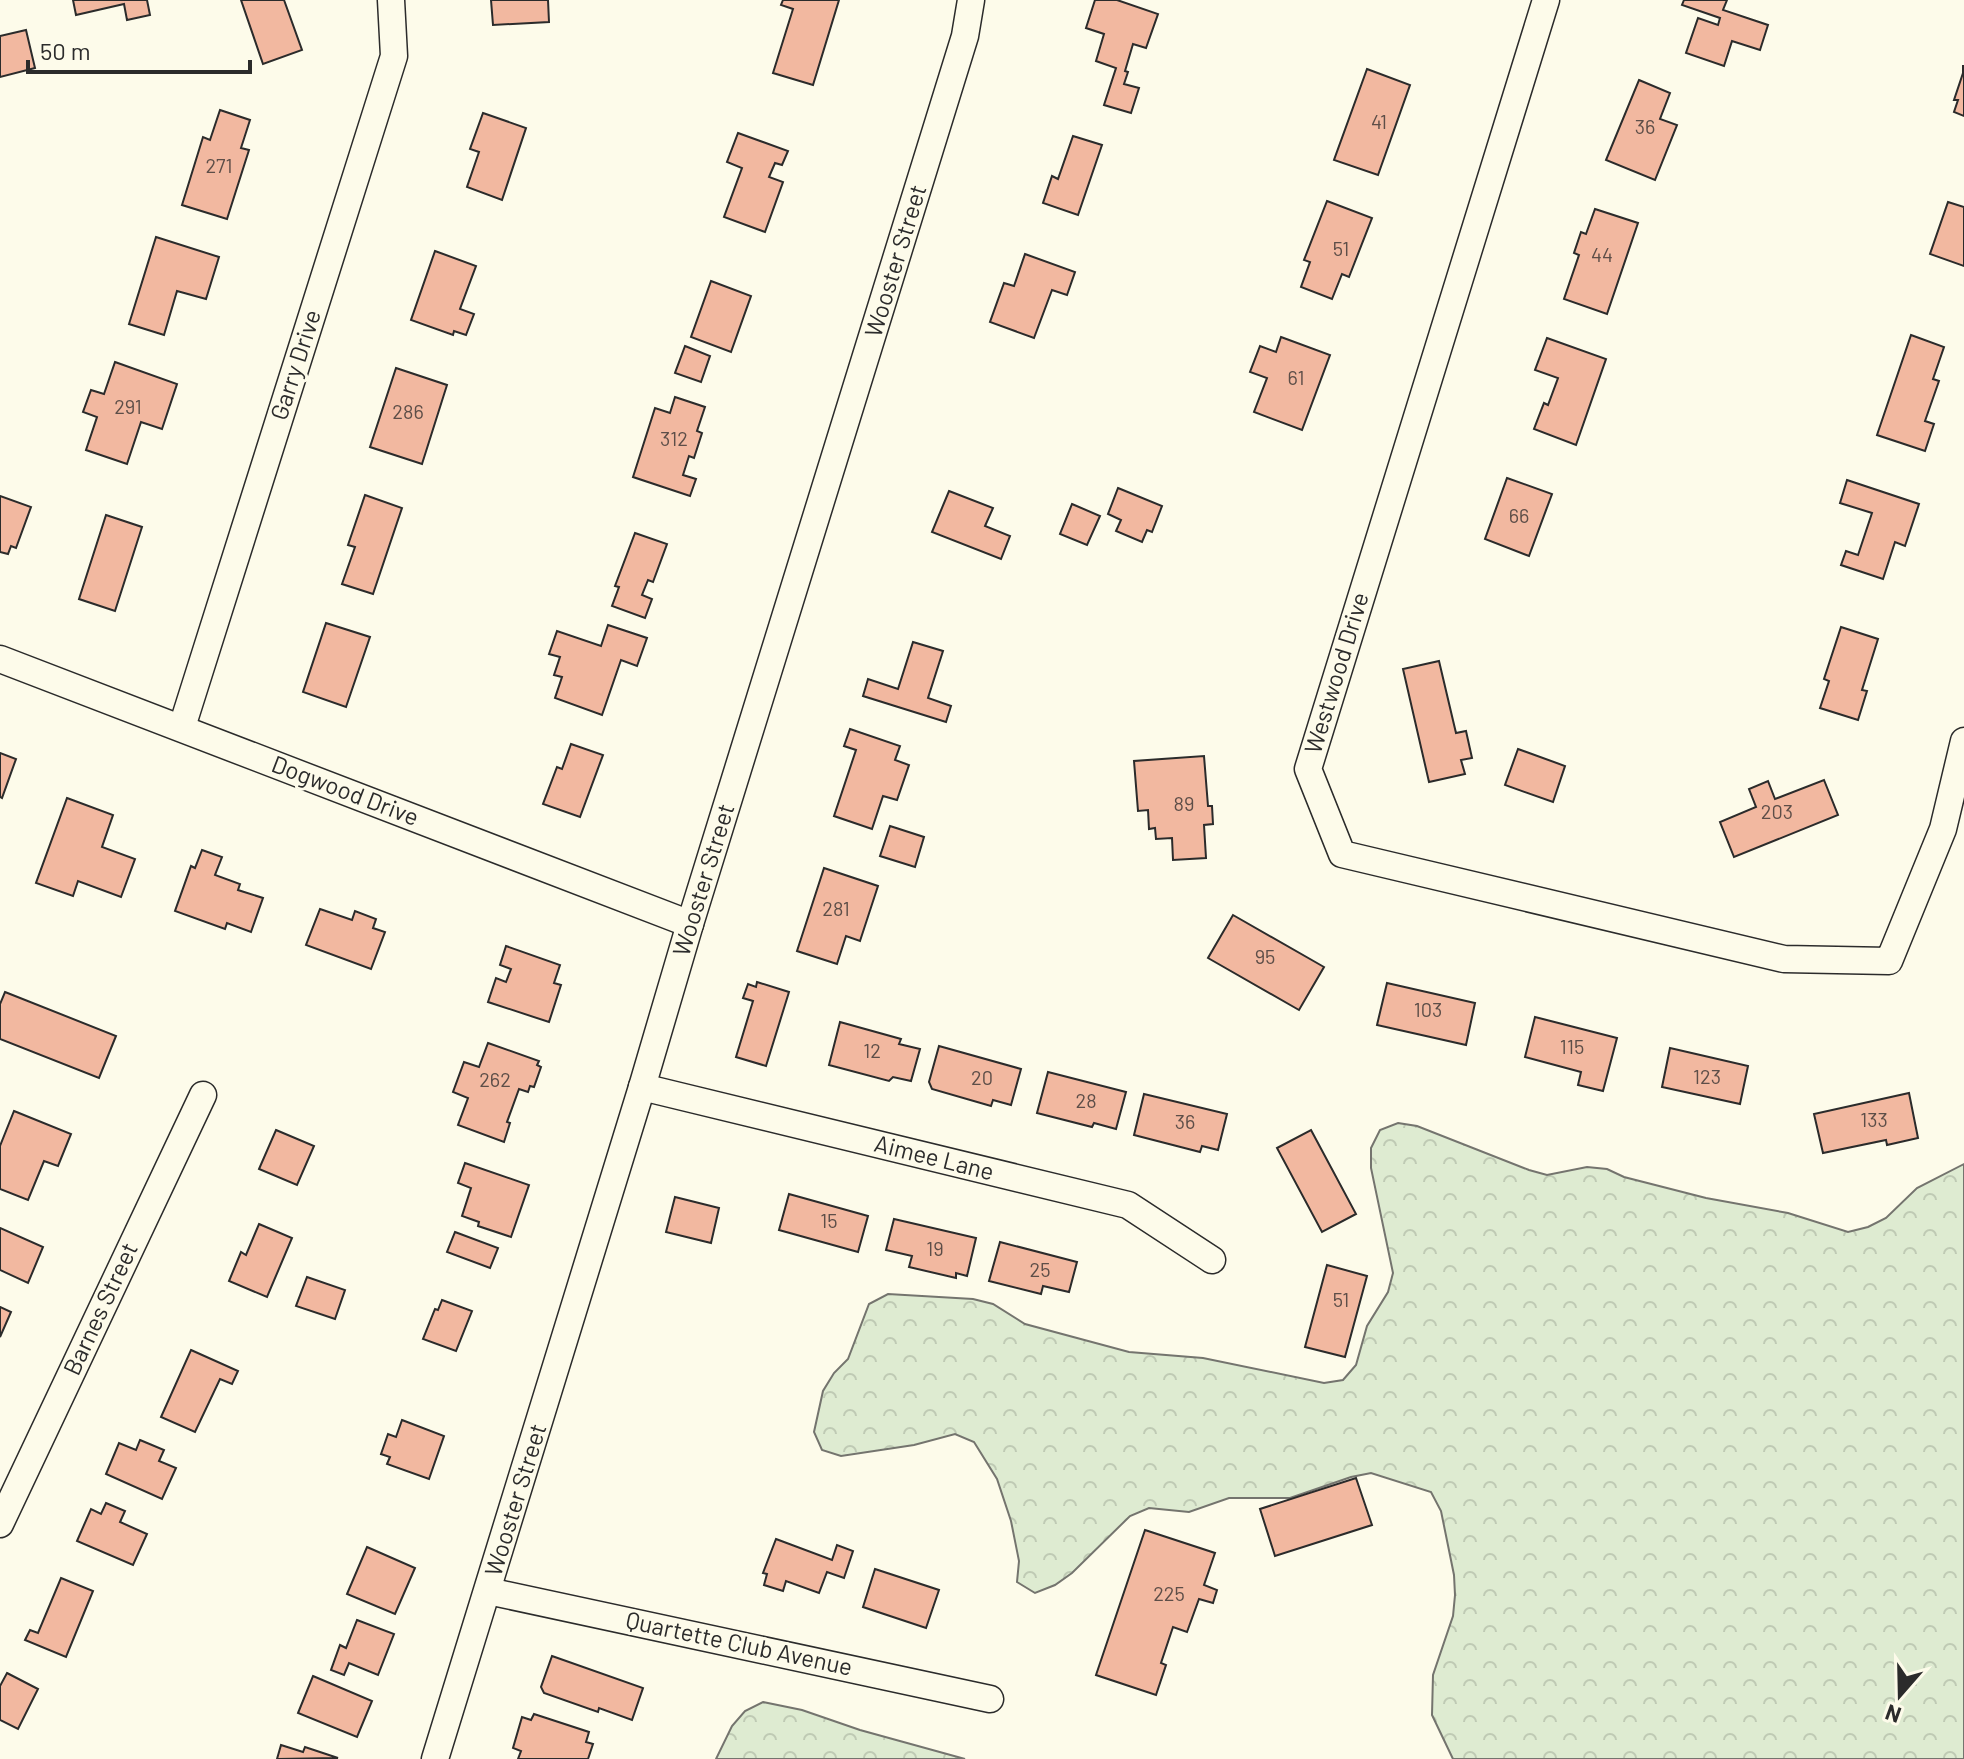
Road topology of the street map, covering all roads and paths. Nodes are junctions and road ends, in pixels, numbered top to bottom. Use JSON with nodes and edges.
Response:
{"nodes":[{"id":1,"x":391,"y":0,"type":"edge"},
{"id":2,"x":971,"y":0,"type":"edge"},
{"id":3,"x":1546,"y":0,"type":"edge"},
{"id":4,"x":0,"y":659,"type":"edge"},
{"id":5,"x":182,"y":727,"type":"junction"},
{"id":6,"x":1964,"y":741,"type":"edge"},
{"id":7,"x":690,"y":924,"type":"junction"},
{"id":8,"x":642,"y":1087,"type":"junction"},
{"id":9,"x":203,"y":1095,"type":"dead end"},
{"id":10,"x":1212,"y":1260,"type":"dead end"},
{"id":11,"x":0,"y":1524,"type":"edge"},
{"id":12,"x":488,"y":1591,"type":"junction"},
{"id":13,"x":990,"y":1699,"type":"dead end"},
{"id":14,"x":435,"y":1759,"type":"edge"}],
"edges":[{"from":1,"to":5,"type":"street","name":"Garry Drive"},
{"from":2,"to":7,"type":"street","name":"Wooster Street"},
{"from":3,"to":6,"type":"street","name":"Westwood Drive"},
{"from":4,"to":5,"type":"street","name":"Dogwood Drive"},
{"from":5,"to":7,"type":"street","name":"Dogwood Drive"},
{"from":7,"to":8,"type":"street","name":"Wooster Street"},
{"from":8,"to":10,"type":"street","name":"Aimee Lane"},
{"from":8,"to":12,"type":"street","name":"Wooster Street"},
{"from":9,"to":11,"type":"street","name":"Barnes Street"},
{"from":12,"to":13,"type":"street","name":"Quartette Club Avenue"},
{"from":12,"to":14,"type":"street","name":"Wooster Street"}]}
